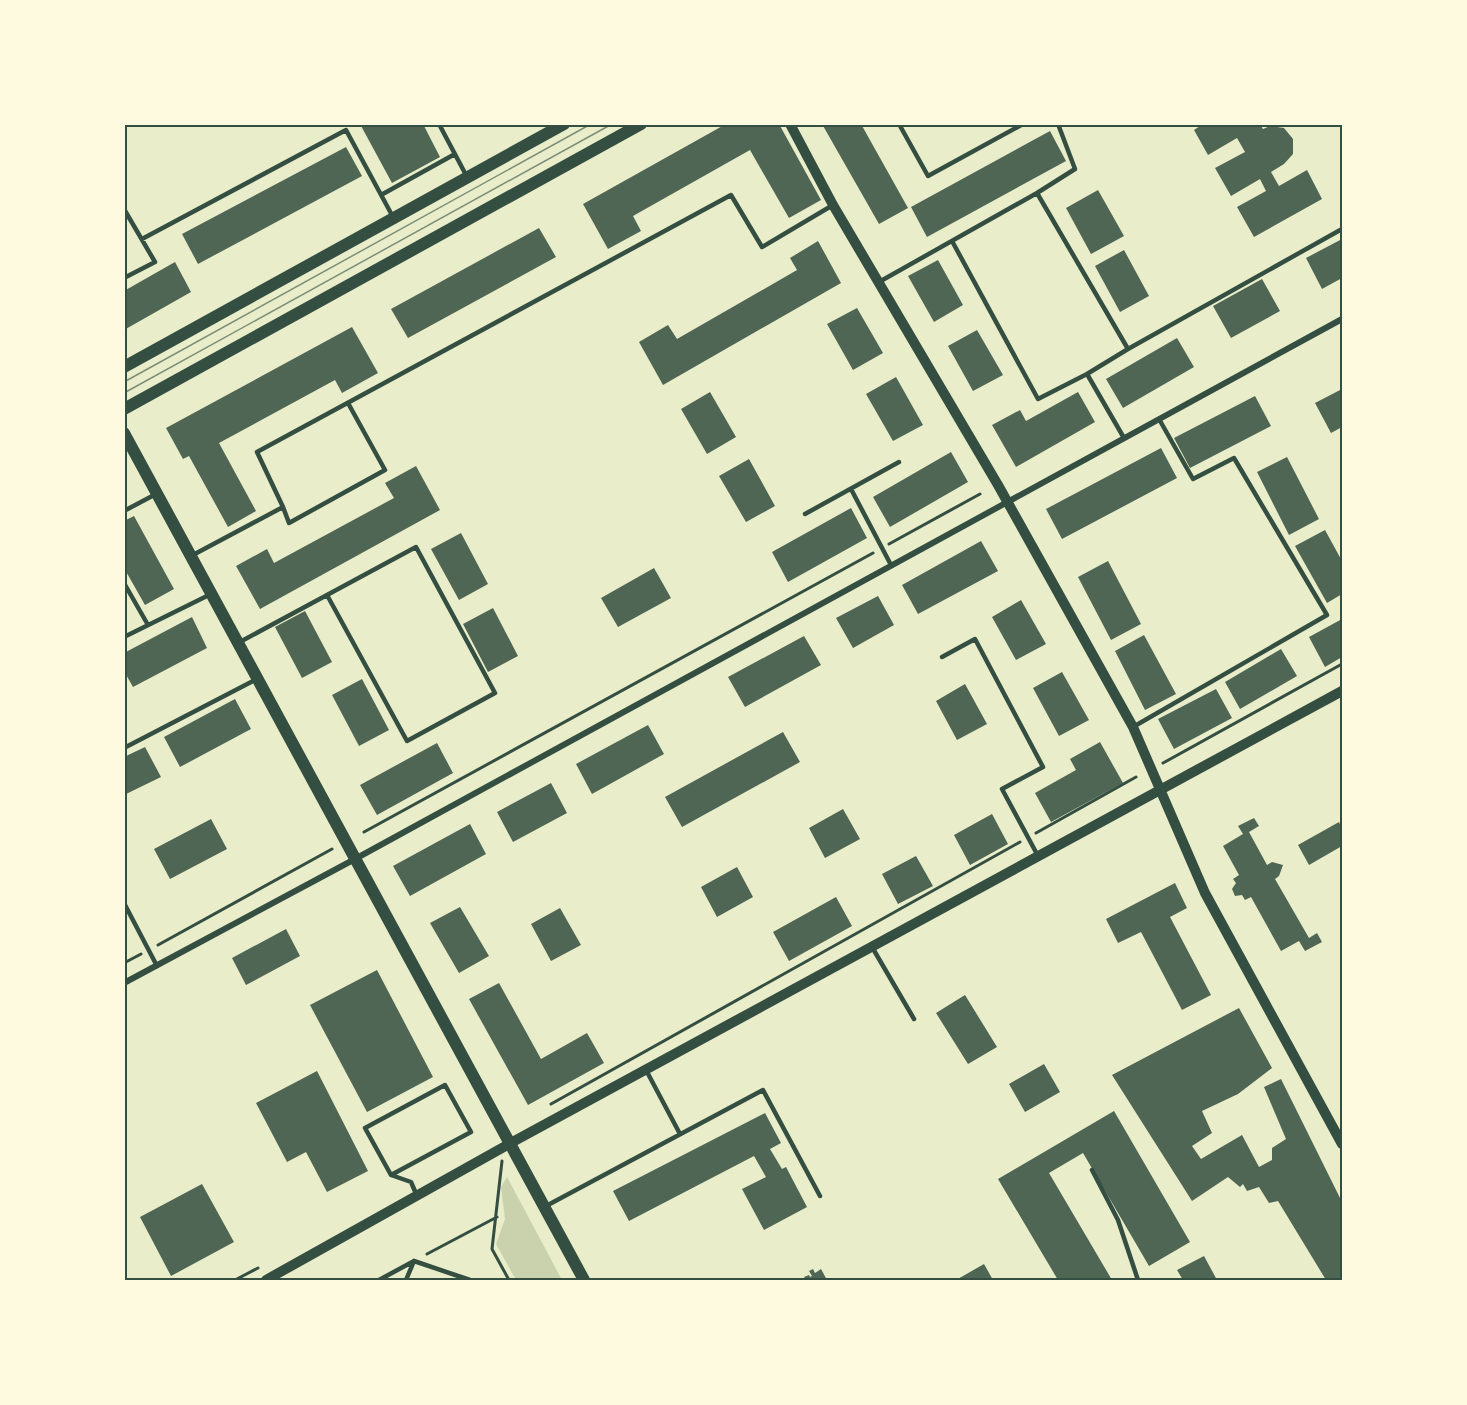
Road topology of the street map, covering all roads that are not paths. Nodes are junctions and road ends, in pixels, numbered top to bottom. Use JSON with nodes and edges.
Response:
{"nodes":[{"id":1,"x":343,"y":124,"type":"edge"},
{"id":2,"x":439,"y":124,"type":"edge"},
{"id":3,"x":564,"y":124,"type":"edge"},
{"id":4,"x":641,"y":124,"type":"edge"},
{"id":5,"x":790,"y":124,"type":"edge"},
{"id":6,"x":899,"y":124,"type":"edge"},
{"id":7,"x":1023,"y":124,"type":"edge"},
{"id":8,"x":1058,"y":124,"type":"edge"},
{"id":9,"x":346,"y":130,"type":"junction"},
{"id":10,"x":455,"y":154,"type":"junction"},
{"id":11,"x":468,"y":178,"type":"junction"},
{"id":12,"x":1037,"y":193,"type":"junction"},
{"id":13,"x":381,"y":195,"type":"junction"},
{"id":14,"x":833,"y":205,"type":"junction"},
{"id":15,"x":124,"y":209,"type":"edge"},
{"id":16,"x":394,"y":219,"type":"junction"},
{"id":17,"x":1342,"y":229,"type":"edge"},
{"id":18,"x":142,"y":239,"type":"junction"},
{"id":19,"x":952,"y":241,"type":"junction"},
{"id":20,"x":124,"y":278,"type":"edge"},
{"id":21,"x":879,"y":282,"type":"junction"},
{"id":22,"x":1342,"y":320,"type":"edge"},
{"id":23,"x":1128,"y":350,"type":"junction"},
{"id":24,"x":124,"y":367,"type":"edge"},
{"id":25,"x":1087,"y":374,"type":"junction"},
{"id":26,"x":348,"y":403,"type":"junction"},
{"id":27,"x":124,"y":409,"type":"edge"},
{"id":28,"x":1159,"y":419,"type":"junction"},
{"id":29,"x":124,"y":433,"type":"edge"},
{"id":30,"x":1124,"y":438,"type":"junction"},
{"id":31,"x":899,"y":462,"type":"dead end"},
{"id":32,"x":851,"y":489,"type":"junction"},
{"id":33,"x":157,"y":493,"type":"junction"},
{"id":34,"x":1007,"y":501,"type":"junction"},
{"id":35,"x":283,"y":507,"type":"junction"},
{"id":36,"x":124,"y":511,"type":"edge"},
{"id":37,"x":805,"y":514,"type":"dead end"},
{"id":38,"x":191,"y":556,"type":"junction"},
{"id":39,"x":891,"y":565,"type":"junction"},
{"id":40,"x":124,"y":583,"type":"edge"},
{"id":41,"x":212,"y":593,"type":"junction"},
{"id":42,"x":327,"y":595,"type":"junction"},
{"id":43,"x":147,"y":625,"type":"junction"},
{"id":44,"x":124,"y":637,"type":"edge"},
{"id":45,"x":238,"y":643,"type":"junction"},
{"id":46,"x":942,"y":657,"type":"dead end"},
{"id":47,"x":258,"y":678,"type":"junction"},
{"id":48,"x":1342,"y":691,"type":"edge"},
{"id":49,"x":1133,"y":727,"type":"junction"},
{"id":50,"x":124,"y":748,"type":"edge"},
{"id":51,"x":1161,"y":790,"type":"junction"},
{"id":52,"x":1038,"y":856,"type":"junction"},
{"id":53,"x":355,"y":859,"type":"junction"},
{"id":54,"x":124,"y":903,"type":"edge"},
{"id":55,"x":872,"y":947,"type":"junction"},
{"id":56,"x":157,"y":966,"type":"junction"},
{"id":57,"x":124,"y":983,"type":"edge"},
{"id":58,"x":914,"y":1020,"type":"dead end"},
{"id":59,"x":646,"y":1070,"type":"junction"},
{"id":60,"x":680,"y":1134,"type":"junction"},
{"id":61,"x":509,"y":1144,"type":"junction"},
{"id":62,"x":1342,"y":1144,"type":"edge"},
{"id":63,"x":1092,"y":1170,"type":"dead end"},
{"id":64,"x":391,"y":1175,"type":"junction"},
{"id":65,"x":417,"y":1196,"type":"junction"},
{"id":66,"x":820,"y":1196,"type":"dead end"},
{"id":67,"x":544,"y":1207,"type":"junction"},
{"id":68,"x":414,"y":1261,"type":"junction"},
{"id":69,"x":266,"y":1281,"type":"edge"},
{"id":70,"x":379,"y":1281,"type":"edge"},
{"id":71,"x":406,"y":1281,"type":"edge"},
{"id":72,"x":470,"y":1281,"type":"edge"},
{"id":73,"x":584,"y":1281,"type":"edge"},
{"id":74,"x":1138,"y":1281,"type":"edge"}],
"edges":[{"from":1,"to":9,"type":"lane"},
{"from":2,"to":10,"type":"lane"},
{"from":3,"to":11,"type":"main road"},
{"from":4,"to":27,"type":"main road"},
{"from":5,"to":14,"type":"street"},
{"from":6,"to":7,"type":"lane"},
{"from":8,"to":12,"type":"lane"},
{"from":9,"to":13,"type":"lane"},
{"from":9,"to":18,"type":"lane"},
{"from":10,"to":11,"type":"lane"},
{"from":10,"to":13,"type":"lane"},
{"from":11,"to":16,"type":"main road"},
{"from":12,"to":19,"type":"lane"},
{"from":12,"to":23,"type":"lane"},
{"from":13,"to":16,"type":"lane"},
{"from":14,"to":21,"type":"street"},
{"from":14,"to":26,"type":"lane"},
{"from":15,"to":18,"type":"lane"},
{"from":16,"to":24,"type":"main road"},
{"from":17,"to":23,"type":"lane"},
{"from":18,"to":20,"type":"lane"},
{"from":19,"to":21,"type":"lane"},
{"from":19,"to":25,"type":"lane"},
{"from":21,"to":34,"type":"street"},
{"from":22,"to":28,"type":"street"},
{"from":23,"to":25,"type":"lane"},
{"from":25,"to":30,"type":"lane"},
{"from":26,"to":35,"type":"lane"},
{"from":26,"to":35,"type":"lane"},
{"from":28,"to":30,"type":"street"},
{"from":28,"to":49,"type":"lane"},
{"from":29,"to":33,"type":"main road"},
{"from":30,"to":34,"type":"street"},
{"from":31,"to":32,"type":"lane"},
{"from":32,"to":37,"type":"lane"},
{"from":32,"to":39,"type":"lane"},
{"from":33,"to":36,"type":"lane"},
{"from":33,"to":38,"type":"main road"},
{"from":34,"to":39,"type":"street"},
{"from":34,"to":49,"type":"street"},
{"from":35,"to":38,"type":"lane"},
{"from":38,"to":41,"type":"main road"},
{"from":39,"to":53,"type":"street"},
{"from":40,"to":43,"type":"lane"},
{"from":41,"to":43,"type":"lane"},
{"from":41,"to":45,"type":"main road"},
{"from":42,"to":42,"type":"lane"},
{"from":42,"to":45,"type":"lane"},
{"from":43,"to":44,"type":"lane"},
{"from":45,"to":47,"type":"main road"},
{"from":46,"to":52,"type":"lane"},
{"from":47,"to":50,"type":"lane"},
{"from":47,"to":53,"type":"main road"},
{"from":48,"to":51,"type":"street"},
{"from":49,"to":51,"type":"street"},
{"from":51,"to":52,"type":"street"},
{"from":51,"to":62,"type":"street"},
{"from":52,"to":55,"type":"street"},
{"from":53,"to":56,"type":"street"},
{"from":53,"to":61,"type":"main road"},
{"from":54,"to":56,"type":"lane"},
{"from":55,"to":58,"type":"lane"},
{"from":55,"to":59,"type":"street"},
{"from":56,"to":57,"type":"street"},
{"from":59,"to":60,"type":"lane"},
{"from":59,"to":61,"type":"street"},
{"from":60,"to":66,"type":"lane"},
{"from":60,"to":67,"type":"lane"},
{"from":61,"to":65,"type":"street"},
{"from":61,"to":67,"type":"main road"},
{"from":63,"to":74,"type":"lane"},
{"from":64,"to":64,"type":"lane"},
{"from":64,"to":65,"type":"lane"},
{"from":65,"to":69,"type":"street"},
{"from":67,"to":73,"type":"main road"},
{"from":68,"to":70,"type":"lane"},
{"from":68,"to":71,"type":"lane"},
{"from":68,"to":72,"type":"lane"}]}
